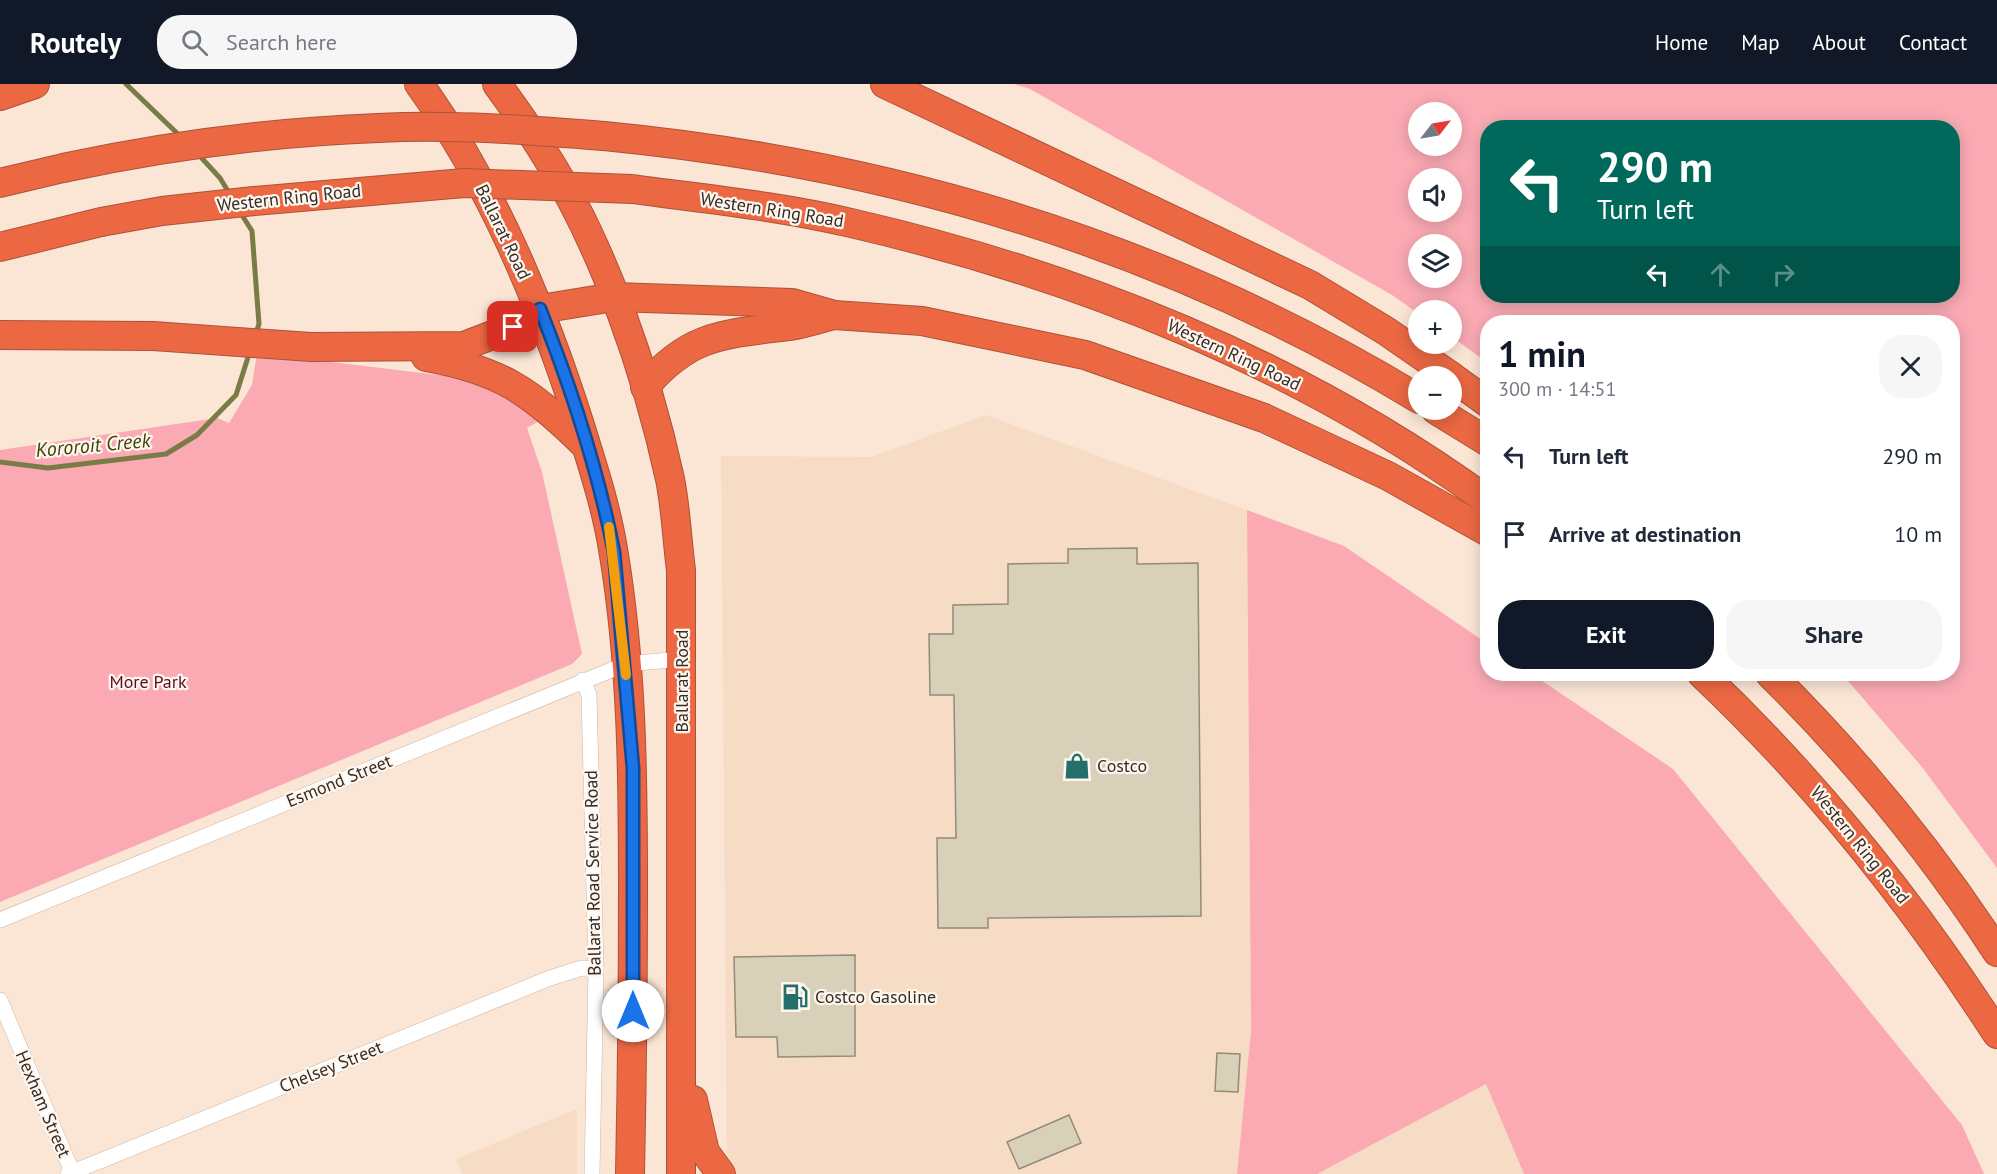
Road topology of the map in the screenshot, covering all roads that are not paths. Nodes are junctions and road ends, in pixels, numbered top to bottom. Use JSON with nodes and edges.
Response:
{"nodes":[{"id":1,"x":35,"y":84,"type":"edge"},
{"id":2,"x":419,"y":84,"type":"edge"},
{"id":3,"x":497,"y":84,"type":"edge"},
{"id":4,"x":885,"y":84,"type":"edge"},
{"id":5,"x":3,"y":95,"type":"edge"},
{"id":6,"x":0,"y":183,"type":"edge"},
{"id":7,"x":0,"y":247,"type":"edge"},
{"id":8,"x":614,"y":297,"type":"junction"},
{"id":9,"x":540,"y":309,"type":"junction"},
{"id":10,"x":834,"y":315,"type":"junction"},
{"id":11,"x":0,"y":335,"type":"edge"},
{"id":12,"x":369,"y":347,"type":"junction"},
{"id":13,"x":1435,"y":366,"type":"edge"},
{"id":14,"x":1462,"y":385,"type":"edge"},
{"id":15,"x":645,"y":387,"type":"junction"},
{"id":16,"x":1408,"y":393,"type":"edge"},
{"id":17,"x":1480,"y":397,"type":"edge"},
{"id":18,"x":1452,"y":420,"type":"edge"},
{"id":19,"x":1480,"y":437,"type":"edge"},
{"id":20,"x":586,"y":445,"type":"junction"},
{"id":21,"x":1480,"y":496,"type":"edge"},
{"id":22,"x":1480,"y":528,"type":"edge"},
{"id":23,"x":682,"y":659,"type":"junction"},
{"id":24,"x":626,"y":664,"type":"junction"},
{"id":25,"x":584,"y":680,"type":"junction"},
{"id":26,"x":1706,"y":681,"type":"edge"},
{"id":27,"x":1710,"y":681,"type":"edge"},
{"id":28,"x":1777,"y":681,"type":"edge"},
{"id":29,"x":1792,"y":681,"type":"edge"},
{"id":30,"x":1738,"y":707,"type":"junction"},
{"id":31,"x":1880,"y":791,"type":"junction"},
{"id":32,"x":0,"y":920,"type":"edge"},
{"id":33,"x":1997,"y":952,"type":"edge"},
{"id":34,"x":596,"y":969,"type":"junction"},
{"id":35,"x":0,"y":1000,"type":"edge"},
{"id":36,"x":681,"y":1033,"type":"junction"},
{"id":37,"x":1997,"y":1034,"type":"edge"},
{"id":38,"x":71,"y":1173,"type":"edge"},
{"id":39,"x":592,"y":1174,"type":"edge"},
{"id":40,"x":630,"y":1174,"type":"edge"},
{"id":41,"x":681,"y":1174,"type":"edge"},
{"id":42,"x":721,"y":1174,"type":"edge"}],
"edges":[{"from":1,"to":5,"type":"highway"},
{"from":2,"to":9,"type":"highway","name":"Ballarat Road"},
{"from":3,"to":8,"type":"highway","name":"Ballarat Road"},
{"from":4,"to":13,"type":"highway"},
{"from":6,"to":16,"type":"highway","bridge":true},
{"from":7,"to":21,"type":"highway","name":"Western Ring Road","bridge":true},
{"from":8,"to":9,"type":"highway"},
{"from":8,"to":10,"type":"highway"},
{"from":8,"to":15,"type":"highway","name":"Ballarat Road"},
{"from":9,"to":12,"type":"highway"},
{"from":9,"to":20,"type":"highway","name":"Ballarat Road"},
{"from":10,"to":15,"type":"highway"},
{"from":10,"to":22,"type":"highway"},
{"from":11,"to":12,"type":"highway"},
{"from":12,"to":20,"type":"highway"},
{"from":14,"to":17,"type":"highway"},
{"from":15,"to":23,"type":"highway","name":"Ballarat Road"},
{"from":18,"to":19,"type":"highway"},
{"from":20,"to":24,"type":"highway","name":"Ballarat Road"},
{"from":23,"to":24,"type":"street","name":"Esmond Street"},
{"from":23,"to":36,"type":"highway","name":"Ballarat Road"},
{"from":24,"to":25,"type":"street","name":"Esmond Street"},
{"from":24,"to":40,"type":"highway","name":"Ballarat Road"},
{"from":25,"to":32,"type":"street","name":"Esmond Street"},
{"from":25,"to":34,"type":"street","name":"Ballarat Road Service Road"},
{"from":26,"to":30,"type":"highway"},
{"from":27,"to":30,"type":"highway","name":"Western Ring Road"},
{"from":28,"to":31,"type":"highway"},
{"from":29,"to":31,"type":"highway"},
{"from":30,"to":37,"type":"highway","name":"Western Ring Road"},
{"from":31,"to":33,"type":"highway"},
{"from":34,"to":38,"type":"street","name":"Chelsey Street"},
{"from":34,"to":39,"type":"street","name":"Ballarat Road Service Road"},
{"from":35,"to":38,"type":"street","name":"Hexham Street"},
{"from":36,"to":41,"type":"highway","name":"Ballarat Road"},
{"from":36,"to":42,"type":"highway"}]}
